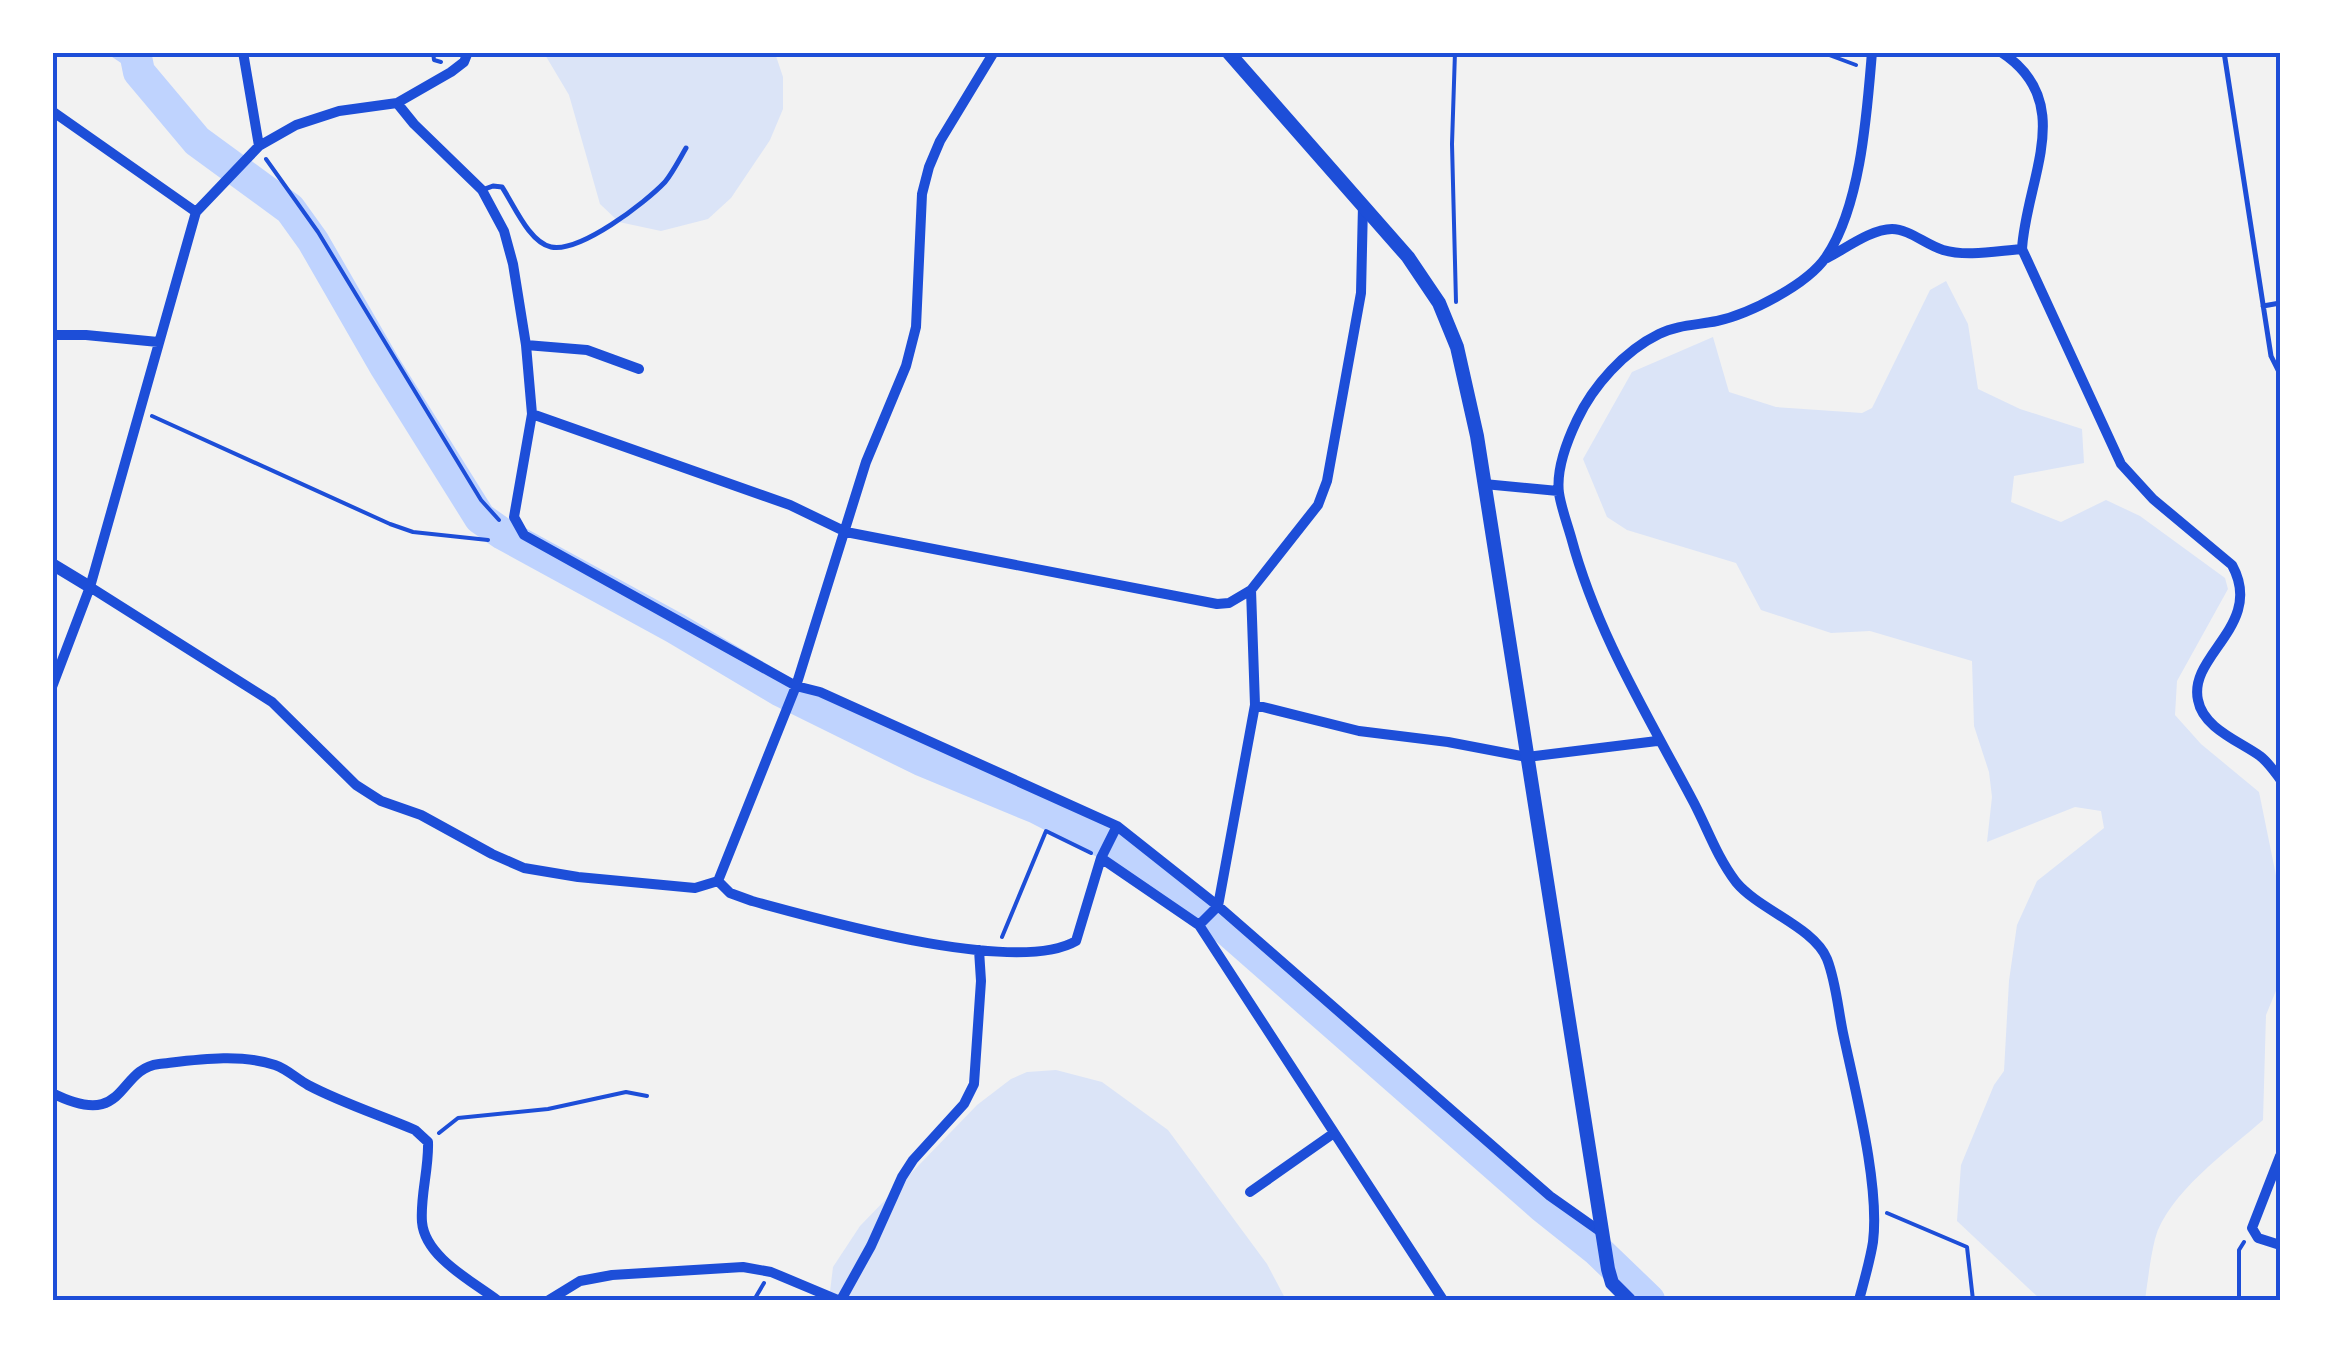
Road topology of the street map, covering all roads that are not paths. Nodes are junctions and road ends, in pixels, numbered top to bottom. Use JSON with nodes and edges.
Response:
{"nodes":[{"id":1,"x":243,"y":52,"type":"edge"},
{"id":2,"x":468,"y":52,"type":"edge"},
{"id":3,"x":994,"y":52,"type":"edge"},
{"id":4,"x":1228,"y":52,"type":"edge"},
{"id":5,"x":1872,"y":52,"type":"edge"},
{"id":6,"x":2001,"y":52,"type":"edge"},
{"id":7,"x":2224,"y":52,"type":"edge"},
{"id":8,"x":397,"y":103,"type":"junction"},
{"id":9,"x":52,"y":111,"type":"edge"},
{"id":10,"x":686,"y":148,"type":"dead end"},
{"id":11,"x":256,"y":149,"type":"junction"},
{"id":12,"x":482,"y":190,"type":"junction"},
{"id":13,"x":1363,"y":205,"type":"junction"},
{"id":14,"x":196,"y":212,"type":"junction"},
{"id":15,"x":2022,"y":250,"type":"junction"},
{"id":16,"x":1826,"y":258,"type":"junction"},
{"id":17,"x":2280,"y":302,"type":"edge"},
{"id":18,"x":2263,"y":306,"type":"junction"},
{"id":19,"x":52,"y":336,"type":"edge"},
{"id":20,"x":158,"y":342,"type":"junction"},
{"id":21,"x":526,"y":345,"type":"junction"},
{"id":22,"x":639,"y":369,"type":"dead end"},
{"id":23,"x":2280,"y":374,"type":"edge"},
{"id":24,"x":532,"y":414,"type":"junction"},
{"id":25,"x":1484,"y":484,"type":"junction"},
{"id":26,"x":1558,"y":491,"type":"junction"},
{"id":27,"x":846,"y":532,"type":"junction"},
{"id":28,"x":52,"y":564,"type":"edge"},
{"id":29,"x":90,"y":587,"type":"junction"},
{"id":30,"x":1251,"y":590,"type":"junction"},
{"id":31,"x":796,"y":686,"type":"junction"},
{"id":32,"x":52,"y":687,"type":"edge"},
{"id":33,"x":1255,"y":705,"type":"junction"},
{"id":34,"x":1657,"y":741,"type":"junction"},
{"id":35,"x":1527,"y":758,"type":"junction"},
{"id":36,"x":2280,"y":779,"type":"edge"},
{"id":37,"x":1114,"y":832,"type":"junction"},
{"id":38,"x":1103,"y":854,"type":"junction"},
{"id":39,"x":718,"y":881,"type":"junction"},
{"id":40,"x":1216,"y":908,"type":"junction"},
{"id":41,"x":1201,"y":922,"type":"junction"},
{"id":42,"x":979,"y":950,"type":"junction"},
{"id":43,"x":52,"y":1093,"type":"edge"},
{"id":44,"x":1334,"y":1133,"type":"junction"},
{"id":45,"x":2280,"y":1156,"type":"edge"},
{"id":46,"x":1250,"y":1192,"type":"dead end"},
{"id":47,"x":1602,"y":1239,"type":"junction"},
{"id":48,"x":2280,"y":1245,"type":"edge"},
{"id":49,"x":497,"y":1300,"type":"edge"},
{"id":50,"x":549,"y":1300,"type":"edge"},
{"id":51,"x":840,"y":1300,"type":"edge"},
{"id":52,"x":1443,"y":1300,"type":"edge"},
{"id":53,"x":1629,"y":1300,"type":"edge"},
{"id":54,"x":1860,"y":1300,"type":"edge"}],
"edges":[{"from":1,"to":11,"type":"street"},
{"from":2,"to":8,"type":"street"},
{"from":3,"to":27,"type":"street"},
{"from":4,"to":13,"type":"main road"},
{"from":5,"to":16,"type":"street"},
{"from":6,"to":15,"type":"street"},
{"from":7,"to":18,"type":"lane"},
{"from":8,"to":11,"type":"street"},
{"from":8,"to":12,"type":"street"},
{"from":9,"to":14,"type":"street"},
{"from":10,"to":12,"type":"lane"},
{"from":11,"to":14,"type":"street"},
{"from":12,"to":21,"type":"street"},
{"from":13,"to":25,"type":"main road"},
{"from":13,"to":30,"type":"street"},
{"from":14,"to":20,"type":"street"},
{"from":15,"to":16,"type":"street"},
{"from":15,"to":36,"type":"street"},
{"from":16,"to":26,"type":"street"},
{"from":17,"to":18,"type":"lane"},
{"from":18,"to":23,"type":"lane"},
{"from":19,"to":20,"type":"street"},
{"from":20,"to":29,"type":"street"},
{"from":21,"to":22,"type":"street"},
{"from":21,"to":24,"type":"street"},
{"from":24,"to":27,"type":"street"},
{"from":24,"to":31,"type":"street"},
{"from":25,"to":26,"type":"street"},
{"from":25,"to":35,"type":"main road"},
{"from":26,"to":34,"type":"street"},
{"from":27,"to":30,"type":"street"},
{"from":27,"to":31,"type":"street"},
{"from":28,"to":29,"type":"street"},
{"from":29,"to":32,"type":"street"},
{"from":29,"to":39,"type":"street"},
{"from":30,"to":33,"type":"street"},
{"from":31,"to":37,"type":"street"},
{"from":31,"to":39,"type":"street"},
{"from":33,"to":35,"type":"street"},
{"from":33,"to":40,"type":"street"},
{"from":34,"to":35,"type":"street"},
{"from":34,"to":54,"type":"street"},
{"from":35,"to":47,"type":"main road"},
{"from":37,"to":38,"type":"street"},
{"from":37,"to":40,"type":"street"},
{"from":38,"to":41,"type":"street"},
{"from":38,"to":42,"type":"street"},
{"from":39,"to":42,"type":"street"},
{"from":40,"to":41,"type":"street"},
{"from":40,"to":47,"type":"street"},
{"from":41,"to":44,"type":"street"},
{"from":42,"to":51,"type":"street"},
{"from":43,"to":49,"type":"street"},
{"from":44,"to":46,"type":"street"},
{"from":44,"to":52,"type":"street"},
{"from":45,"to":48,"type":"street"},
{"from":47,"to":53,"type":"main road"},
{"from":50,"to":51,"type":"street"}]}
